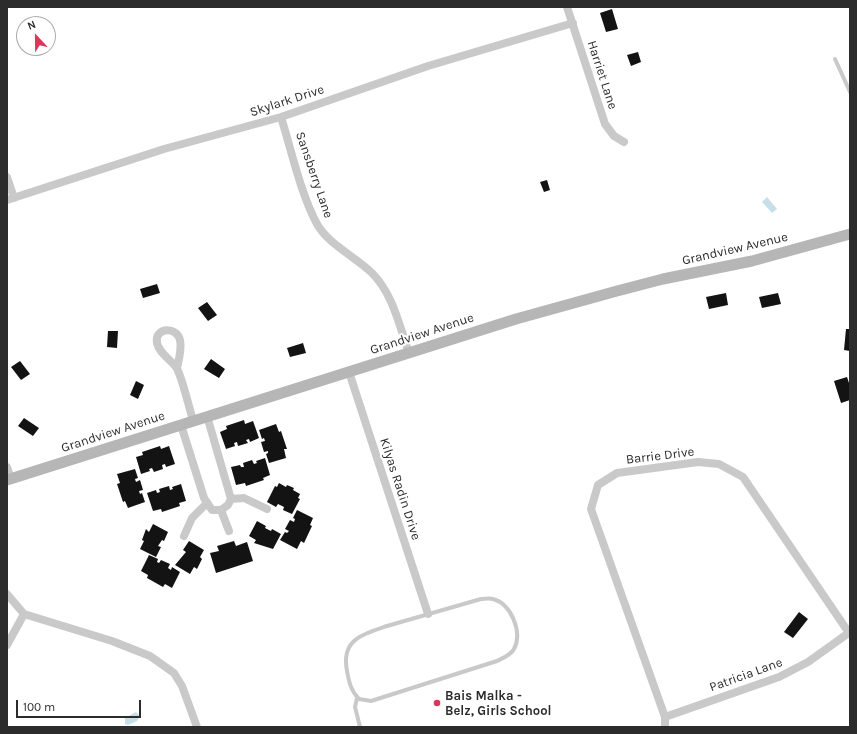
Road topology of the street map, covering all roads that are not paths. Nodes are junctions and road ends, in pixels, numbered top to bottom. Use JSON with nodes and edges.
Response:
{"nodes":[{"id":1,"x":567,"y":7,"type":"edge"},
{"id":2,"x":573,"y":23,"type":"junction"},
{"id":3,"x":835,"y":59,"type":"dead end"},
{"id":4,"x":850,"y":92,"type":"edge"},
{"id":5,"x":281,"y":117,"type":"junction"},
{"id":6,"x":624,"y":142,"type":"dead end"},
{"id":7,"x":7,"y":177,"type":"edge"},
{"id":8,"x":10,"y":199,"type":"edge"},
{"id":9,"x":850,"y":234,"type":"edge"},
{"id":10,"x":409,"y":352,"type":"junction"},
{"id":11,"x":177,"y":368,"type":"dead end"},
{"id":12,"x":349,"y":372,"type":"junction"},
{"id":13,"x":207,"y":416,"type":"junction"},
{"id":14,"x":193,"y":420,"type":"junction"},
{"id":15,"x":181,"y":425,"type":"junction"},
{"id":16,"x":7,"y":467,"type":"edge"},
{"id":17,"x":9,"y":480,"type":"edge"},
{"id":18,"x":231,"y":499,"type":"junction"},
{"id":19,"x":207,"y":503,"type":"junction"},
{"id":20,"x":267,"y":508,"type":"dead end"},
{"id":21,"x":221,"y":510,"type":"junction"},
{"id":22,"x":229,"y":531,"type":"dead end"},
{"id":23,"x":184,"y":536,"type":"dead end"},
{"id":24,"x":7,"y":594,"type":"edge"},
{"id":25,"x":24,"y":614,"type":"junction"},
{"id":26,"x":428,"y":614,"type":"junction"},
{"id":27,"x":849,"y":633,"type":"edge"},
{"id":28,"x":7,"y":645,"type":"edge"},
{"id":29,"x":357,"y":698,"type":"junction"},
{"id":30,"x":665,"y":717,"type":"junction"},
{"id":31,"x":197,"y":727,"type":"edge"},
{"id":32,"x":360,"y":727,"type":"edge"},
{"id":33,"x":665,"y":727,"type":"edge"}],
"edges":[{"from":1,"to":2,"type":"street","name":"Harriet Lane"},
{"from":2,"to":5,"type":"street","name":"Skylark Drive"},
{"from":2,"to":6,"type":"street","name":"Harriet Lane"},
{"from":3,"to":4,"type":"lane"},
{"from":5,"to":8,"type":"street","name":"Skylark Drive"},
{"from":5,"to":10,"type":"street","name":"Sansberry Lane"},
{"from":7,"to":8,"type":"street"},
{"from":9,"to":10,"type":"street","name":"Grandview Avenue"},
{"from":10,"to":12,"type":"street","name":"Grandview Avenue"},
{"from":11,"to":14,"type":"street"},
{"from":12,"to":13,"type":"street","name":"Grandview Avenue"},
{"from":12,"to":26,"type":"street","name":"Kilyas Radin Drive"},
{"from":13,"to":14,"type":"street","name":"Grandview Avenue"},
{"from":13,"to":18,"type":"street"},
{"from":14,"to":15,"type":"street","name":"Grandview Avenue"},
{"from":15,"to":17,"type":"street","name":"Grandview Avenue"},
{"from":15,"to":19,"type":"street"},
{"from":16,"to":17,"type":"street"},
{"from":18,"to":20,"type":"street"},
{"from":18,"to":21,"type":"street"},
{"from":19,"to":21,"type":"street"},
{"from":19,"to":23,"type":"street"},
{"from":21,"to":22,"type":"street"},
{"from":24,"to":25,"type":"street"},
{"from":25,"to":28,"type":"street"},
{"from":25,"to":31,"type":"street"},
{"from":26,"to":29,"type":"lane"},
{"from":26,"to":29,"type":"lane"},
{"from":27,"to":30,"type":"street","name":"Patricia Lane"},
{"from":27,"to":30,"type":"street","name":"Barrie Drive"},
{"from":29,"to":32,"type":"lane"},
{"from":30,"to":33,"type":"street","name":"Barrie Drive"}]}
